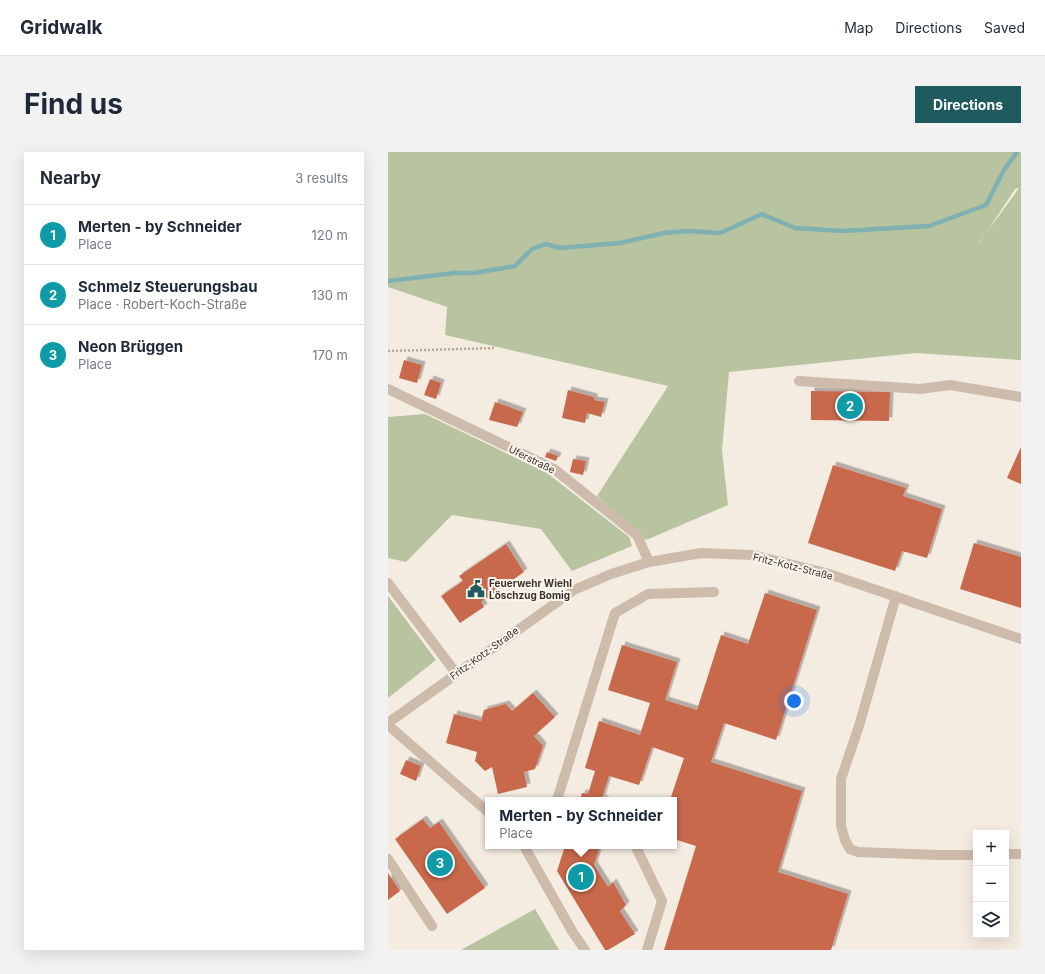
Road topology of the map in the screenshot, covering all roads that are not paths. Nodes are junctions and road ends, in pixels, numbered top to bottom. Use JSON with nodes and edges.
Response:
{"nodes":[{"id":1,"x":799,"y":382,"type":"dead end"},
{"id":2,"x":388,"y":389,"type":"edge"},
{"id":3,"x":1021,"y":397,"type":"edge"},
{"id":4,"x":649,"y":562,"type":"junction"},
{"id":5,"x":388,"y":583,"type":"edge"},
{"id":6,"x":714,"y":592,"type":"dead end"},
{"id":7,"x":896,"y":596,"type":"junction"},
{"id":8,"x":1021,"y":639,"type":"edge"},
{"id":9,"x":456,"y":673,"type":"junction"},
{"id":10,"x":388,"y":724,"type":"edge"},
{"id":11,"x":558,"y":797,"type":"edge"},
{"id":12,"x":485,"y":809,"type":"edge"},
{"id":13,"x":526,"y":849,"type":"edge"},
{"id":14,"x":636,"y":849,"type":"edge"},
{"id":15,"x":1009,"y":854,"type":"edge"},
{"id":16,"x":1021,"y":854,"type":"edge"},
{"id":17,"x":973,"y":855,"type":"edge"},
{"id":18,"x":388,"y":859,"type":"edge"},
{"id":19,"x":432,"y":926,"type":"dead end"},
{"id":20,"x":585,"y":950,"type":"edge"},
{"id":21,"x":647,"y":950,"type":"edge"}],
"edges":[{"from":1,"to":3,"type":"street"},
{"from":2,"to":4,"type":"street","name":"Uferstraße"},
{"from":4,"to":7,"type":"street","name":"Fritz-Kotz-Straße"},
{"from":4,"to":9,"type":"street","name":"Fritz-Kotz-Straße"},
{"from":5,"to":9,"type":"street"},
{"from":6,"to":11,"type":"street"},
{"from":7,"to":8,"type":"street","name":"Fritz-Kotz-Straße"},
{"from":7,"to":17,"type":"street"},
{"from":9,"to":10,"type":"street","name":"Fritz-Kotz-Straße"},
{"from":10,"to":12,"type":"street"},
{"from":13,"to":20,"type":"street"},
{"from":14,"to":21,"type":"street"},
{"from":15,"to":16,"type":"street"},
{"from":18,"to":19,"type":"street"}]}
